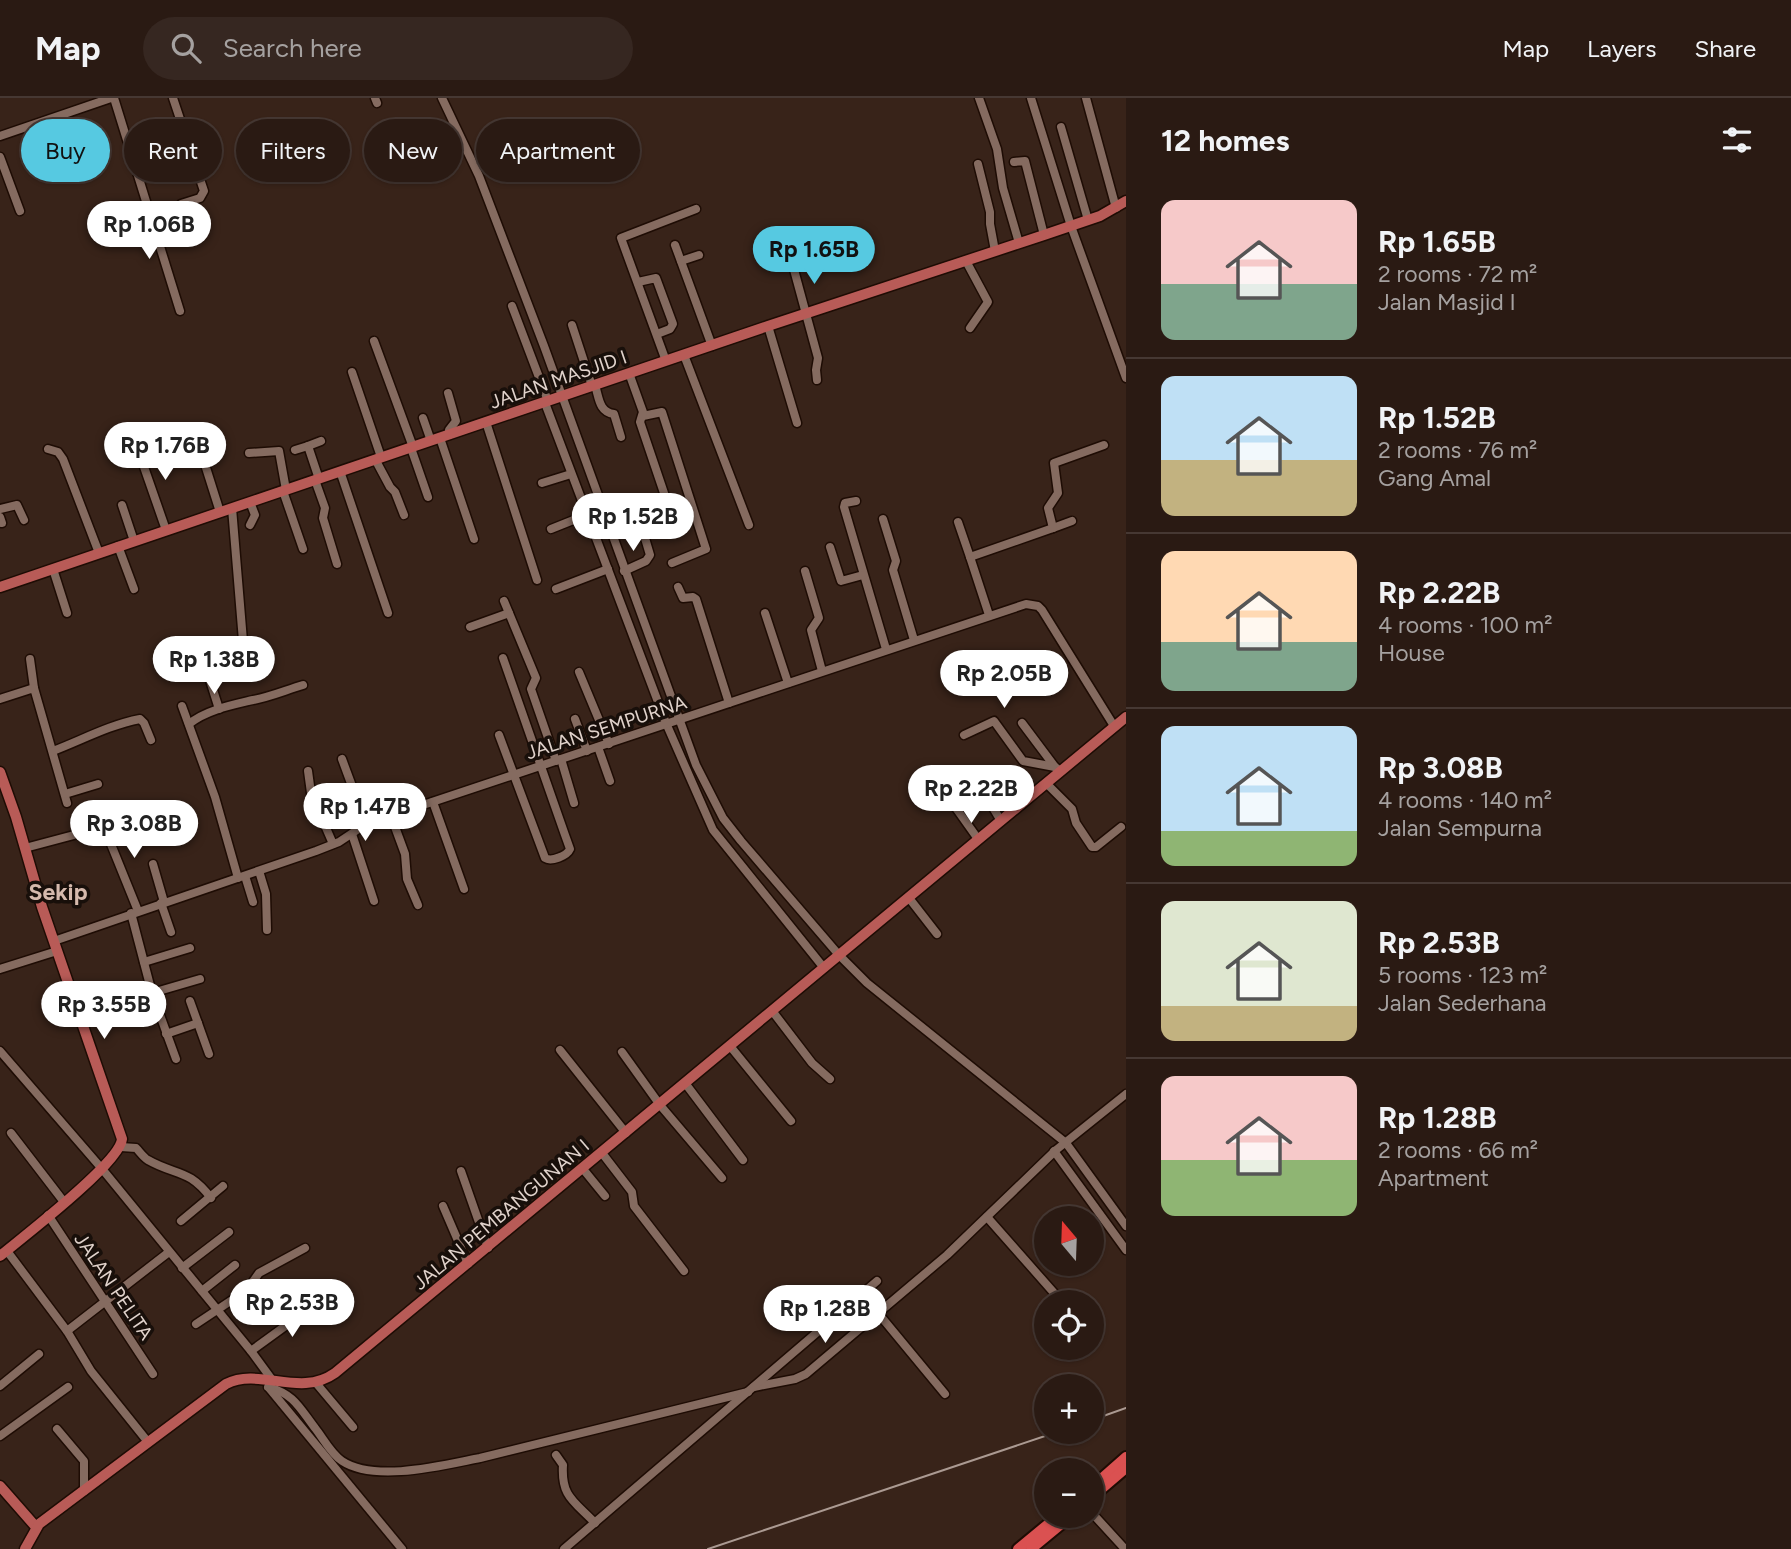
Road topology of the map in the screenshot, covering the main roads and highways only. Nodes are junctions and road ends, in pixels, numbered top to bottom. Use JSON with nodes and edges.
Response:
{"nodes":[{"id":1,"x":1126,"y":201,"type":"edge"},
{"id":2,"x":0,"y":587,"type":"edge"},
{"id":3,"x":1126,"y":717,"type":"edge"},
{"id":4,"x":1,"y":777,"type":"edge"},
{"id":5,"x":3,"y":1253,"type":"edge"},
{"id":6,"x":1124,"y":1464,"type":"edge"},
{"id":7,"x":1104,"y":1478,"type":"edge"},
{"id":8,"x":1104,"y":1485,"type":"edge"},
{"id":9,"x":0,"y":1486,"type":"edge"},
{"id":10,"x":36,"y":1527,"type":"junction"},
{"id":11,"x":1043,"y":1528,"type":"edge"},
{"id":12,"x":1056,"y":1528,"type":"edge"},
{"id":13,"x":25,"y":1549,"type":"edge"},
{"id":14,"x":1018,"y":1549,"type":"edge"},
{"id":15,"x":1031,"y":1549,"type":"edge"}],
"edges":[{"from":1,"to":2,"type":"main road","name":"JALAN MASJID I"},
{"from":3,"to":10,"type":"main road","name":"JALAN PEMBANGUNAN I"},
{"from":4,"to":5,"type":"main road"},
{"from":6,"to":7,"type":"highway"},
{"from":6,"to":8,"type":"highway"},
{"from":9,"to":10,"type":"main road"},
{"from":10,"to":13,"type":"main road"},
{"from":11,"to":14,"type":"highway"},
{"from":12,"to":15,"type":"highway"}]}
